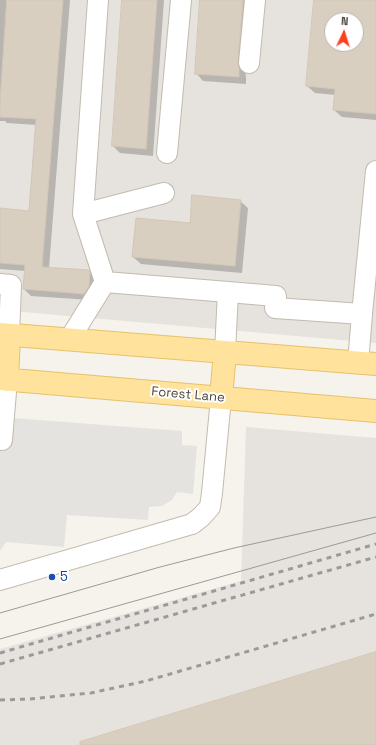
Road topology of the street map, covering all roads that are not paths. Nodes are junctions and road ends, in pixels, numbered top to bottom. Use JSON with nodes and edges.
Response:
{"nodes":[{"id":1,"x":98,"y":0,"type":"edge"},
{"id":2,"x":181,"y":0,"type":"edge"},
{"id":3,"x":255,"y":0,"type":"edge"},
{"id":4,"x":249,"y":63,"type":"dead end"},
{"id":5,"x":167,"y":153,"type":"dead end"},
{"id":6,"x":376,"y":171,"type":"edge"},
{"id":7,"x":164,"y":193,"type":"dead end"},
{"id":8,"x":83,"y":214,"type":"junction"},
{"id":9,"x":105,"y":282,"type":"junction"},
{"id":10,"x":0,"y":284,"type":"edge"},
{"id":11,"x":228,"y":292,"type":"junction"},
{"id":12,"x":362,"y":314,"type":"junction"},
{"id":13,"x":4,"y":335,"type":"edge"},
{"id":14,"x":69,"y":340,"type":"junction"},
{"id":15,"x":225,"y":352,"type":"junction"},
{"id":16,"x":367,"y":364,"type":"edge"},
{"id":17,"x":4,"y":380,"type":"edge"},
{"id":18,"x":221,"y":398,"type":"junction"},
{"id":19,"x":376,"y":410,"type":"edge"},
{"id":20,"x":2,"y":440,"type":"dead end"},
{"id":21,"x":0,"y":580,"type":"edge"}],
"edges":[{"from":1,"to":8,"type":"lane"},
{"from":2,"to":5,"type":"lane"},
{"from":3,"to":4,"type":"lane"},
{"from":6,"to":12,"type":"lane"},
{"from":7,"to":8,"type":"lane"},
{"from":8,"to":9,"type":"lane"},
{"from":9,"to":11,"type":"lane"},
{"from":9,"to":14,"type":"lane"},
{"from":10,"to":13,"type":"lane"},
{"from":11,"to":12,"type":"lane"},
{"from":11,"to":15,"type":"lane"},
{"from":12,"to":16,"type":"lane"},
{"from":13,"to":14,"type":"main road"},
{"from":13,"to":17,"type":"main road"},
{"from":14,"to":15,"type":"main road"},
{"from":15,"to":16,"type":"main road"},
{"from":15,"to":18,"type":"main road"},
{"from":17,"to":18,"type":"main road","name":"Forest Lane"},
{"from":17,"to":20,"type":"lane"},
{"from":18,"to":19,"type":"main road","name":"Forest Lane"},
{"from":18,"to":21,"type":"lane"}]}
